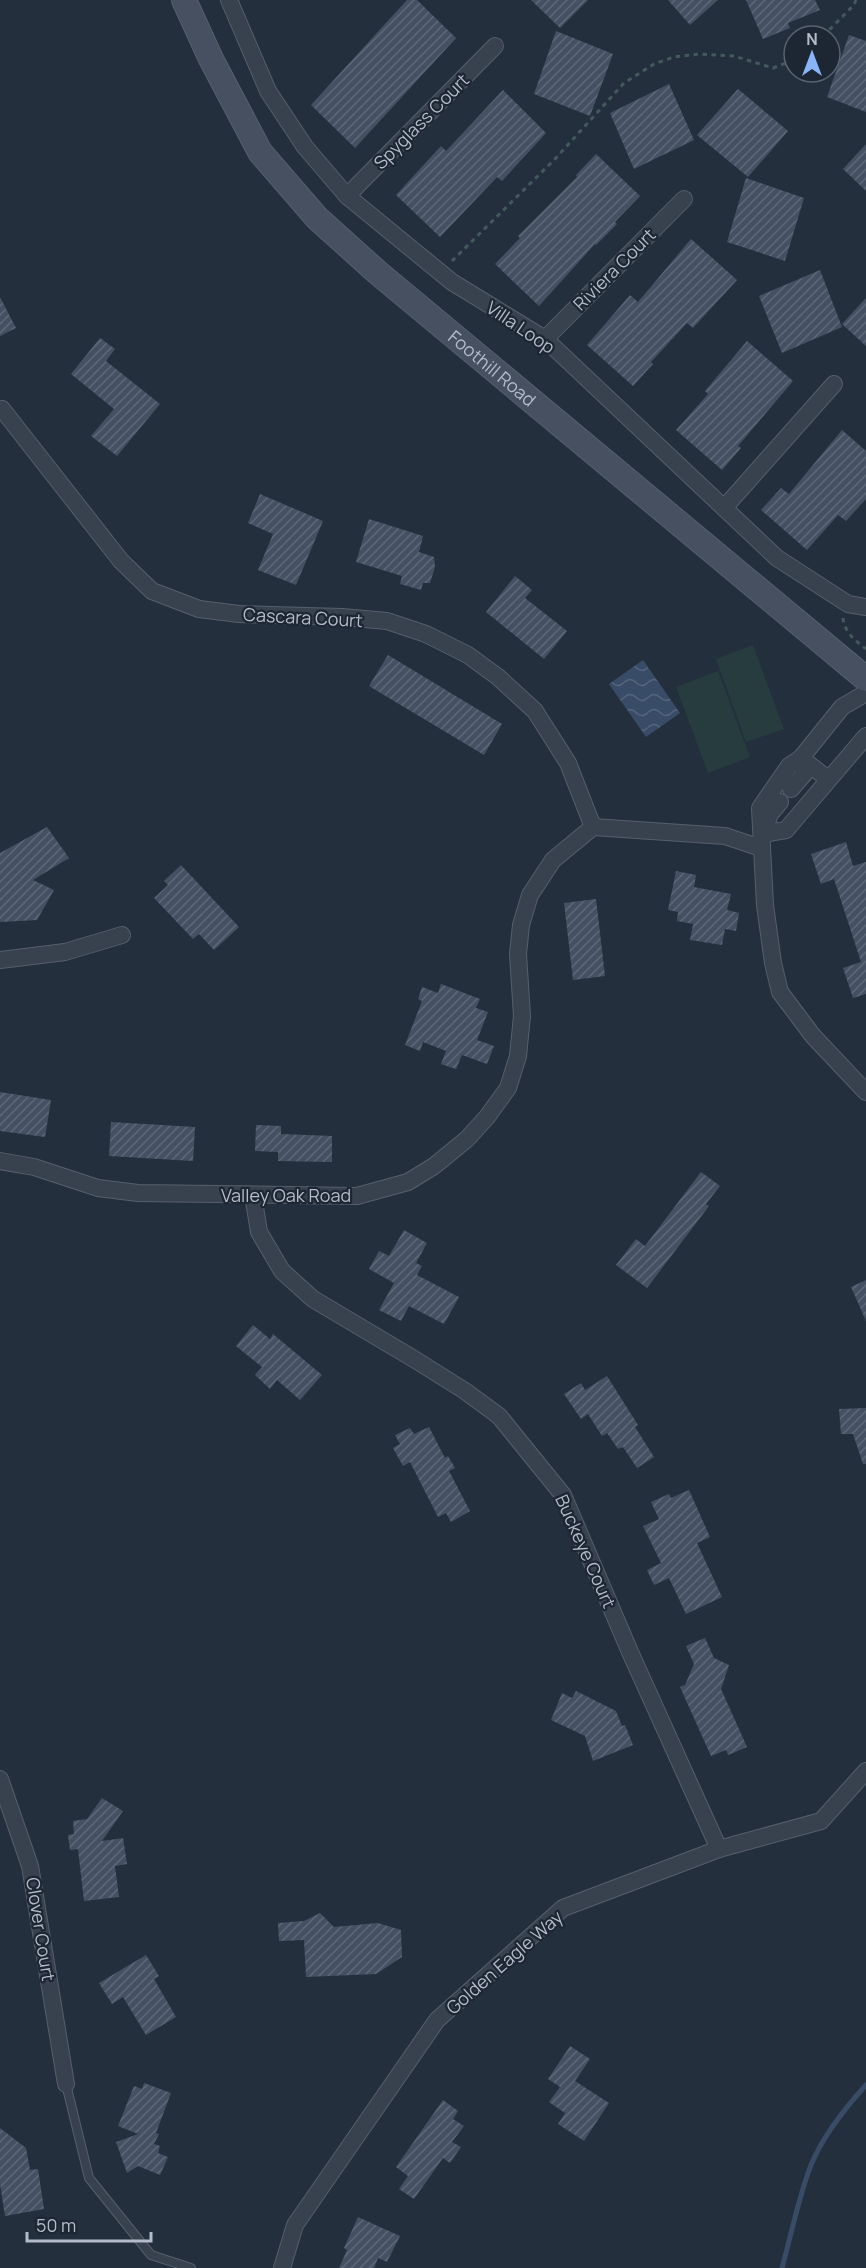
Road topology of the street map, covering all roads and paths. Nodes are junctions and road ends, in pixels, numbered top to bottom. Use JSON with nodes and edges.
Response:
{"nodes":[{"id":1,"x":184,"y":0,"type":"edge"},
{"id":2,"x":229,"y":0,"type":"edge"},
{"id":3,"x":856,"y":0,"type":"edge"},
{"id":4,"x":835,"y":24,"type":"edge"},
{"id":5,"x":495,"y":46,"type":"dead end"},
{"id":6,"x":782,"y":65,"type":"edge"},
{"id":7,"x":347,"y":196,"type":"junction"},
{"id":8,"x":684,"y":199,"type":"dead end"},
{"id":9,"x":440,"y":273,"type":"junction"},
{"id":10,"x":545,"y":339,"type":"junction"},
{"id":11,"x":834,"y":384,"type":"dead end"},
{"id":12,"x":3,"y":409,"type":"dead end"},
{"id":13,"x":724,"y":508,"type":"junction"},
{"id":14,"x":844,"y":602,"type":"junction"},
{"id":15,"x":866,"y":607,"type":"edge"},
{"id":16,"x":866,"y":649,"type":"edge"},
{"id":17,"x":866,"y":679,"type":"edge"},
{"id":18,"x":866,"y":693,"type":"edge"},
{"id":19,"x":866,"y":736,"type":"edge"},
{"id":20,"x":806,"y":762,"type":"junction"},
{"id":21,"x":828,"y":779,"type":"junction"},
{"id":22,"x":593,"y":826,"type":"junction"},
{"id":23,"x":761,"y":841,"type":"junction"},
{"id":24,"x":122,"y":935,"type":"dead end"},
{"id":25,"x":0,"y":960,"type":"edge"},
{"id":26,"x":866,"y":1092,"type":"edge"},
{"id":27,"x":0,"y":1161,"type":"edge"},
{"id":28,"x":254,"y":1195,"type":"junction"},
{"id":29,"x":866,"y":1771,"type":"edge"},
{"id":30,"x":0,"y":1779,"type":"edge"},
{"id":31,"x":719,"y":1849,"type":"junction"},
{"id":32,"x":66,"y":2084,"type":"joint"},
{"id":33,"x":191,"y":2268,"type":"edge"},
{"id":34,"x":282,"y":2268,"type":"edge"}],
"edges":[{"from":1,"to":17,"type":"main road","name":"Foothill Road"},
{"from":2,"to":7,"type":"street","name":"Villa Loop"},
{"from":3,"to":4,"type":"path"},
{"from":5,"to":7,"type":"street","name":"Spyglass Court"},
{"from":6,"to":9,"type":"path"},
{"from":7,"to":9,"type":"street","name":"Villa Loop"},
{"from":8,"to":10,"type":"street","name":"Riviera Court"},
{"from":9,"to":10,"type":"street","name":"Villa Loop"},
{"from":10,"to":13,"type":"street","name":"Villa Loop"},
{"from":11,"to":13,"type":"street"},
{"from":12,"to":22,"type":"street","name":"Cascara Court"},
{"from":13,"to":14,"type":"street","name":"Villa Loop"},
{"from":14,"to":15,"type":"street","name":"Villa Loop"},
{"from":14,"to":16,"type":"path"},
{"from":18,"to":20,"type":"street"},
{"from":19,"to":21,"type":"street"},
{"from":20,"to":21,"type":"street"},
{"from":20,"to":23,"type":"street"},
{"from":20,"to":23,"type":"street"},
{"from":21,"to":23,"type":"street"},
{"from":22,"to":23,"type":"street"},
{"from":22,"to":28,"type":"street","name":"Valley Oak Road"},
{"from":23,"to":26,"type":"street"},
{"from":24,"to":25,"type":"street"},
{"from":27,"to":28,"type":"street","name":"Valley Oak Road"},
{"from":28,"to":31,"type":"street","name":"Buckeye Court"},
{"from":29,"to":31,"type":"street","name":"Golden Eagle Way"},
{"from":30,"to":32,"type":"street","name":"Clover Court"},
{"from":31,"to":34,"type":"street","name":"Golden Eagle Way"},
{"from":32,"to":33,"type":"lane"}]}
